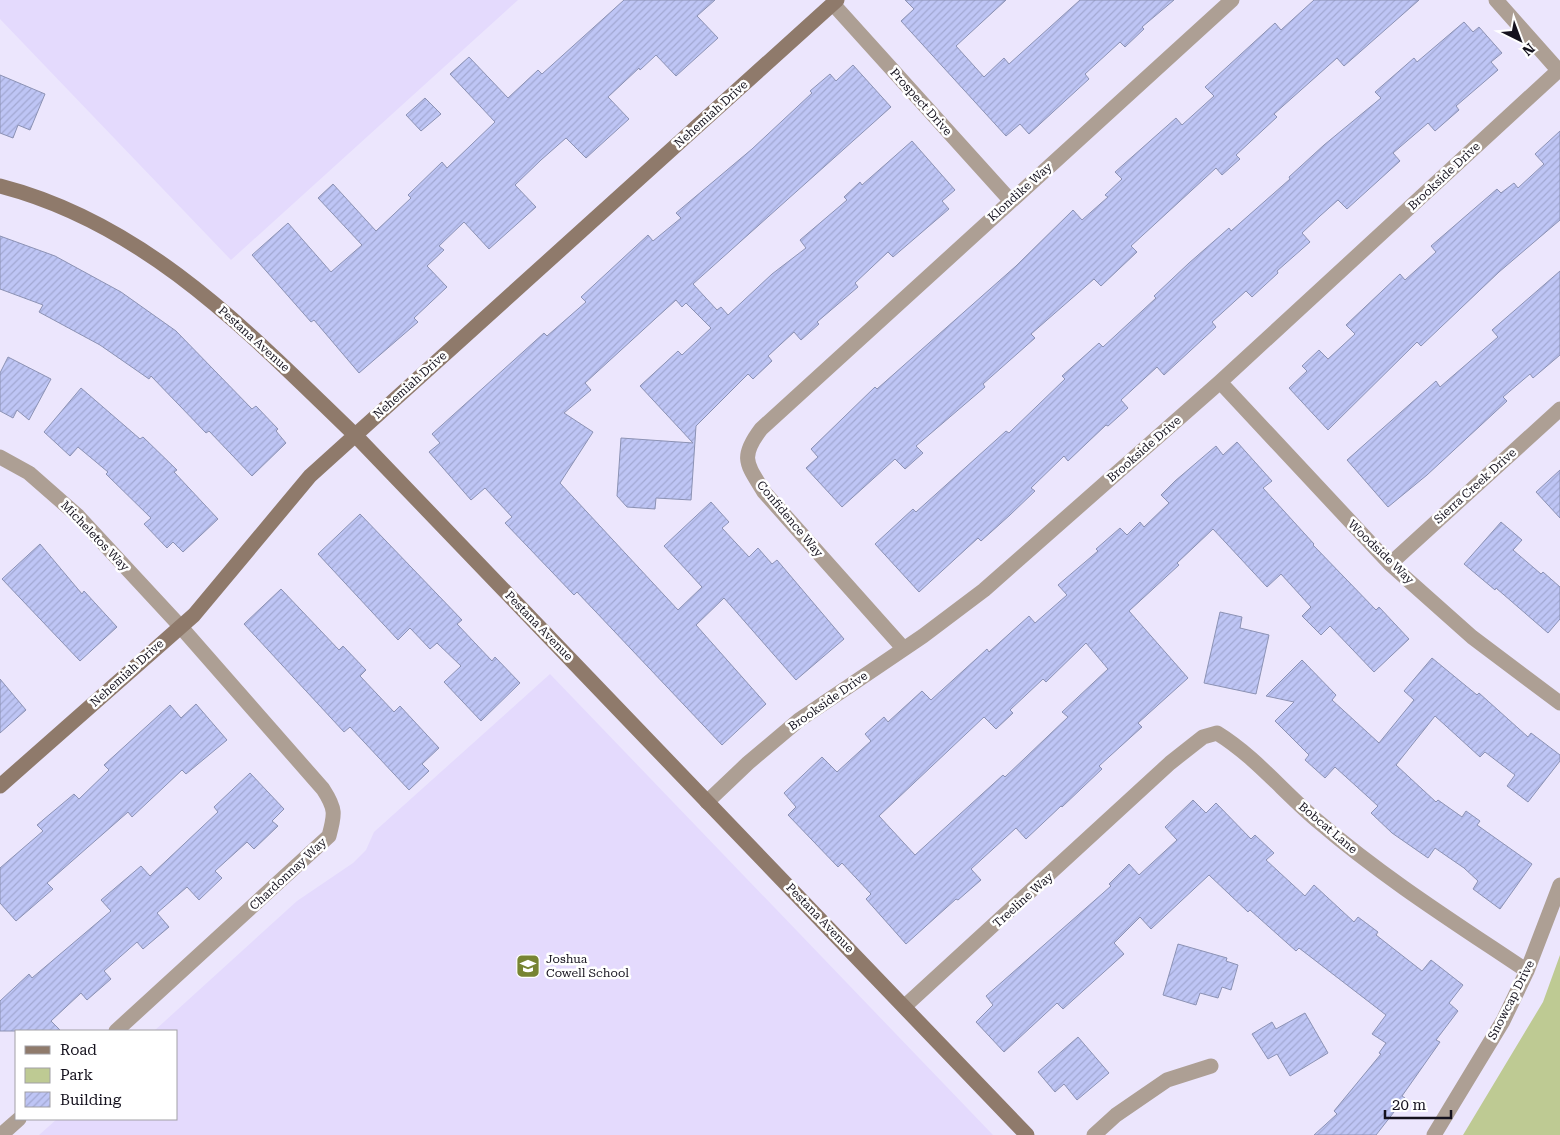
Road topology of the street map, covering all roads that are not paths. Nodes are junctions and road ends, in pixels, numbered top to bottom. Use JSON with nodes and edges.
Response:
{"nodes":[{"id":1,"x":1232,"y":0,"type":"edge"},
{"id":2,"x":1496,"y":0,"type":"edge"},
{"id":3,"x":835,"y":2,"type":"edge"},
{"id":4,"x":1559,"y":70,"type":"edge"},
{"id":5,"x":0,"y":186,"type":"edge"},
{"id":6,"x":1010,"y":200,"type":"junction"},
{"id":7,"x":1220,"y":382,"type":"junction"},
{"id":8,"x":809,"y":386,"type":"joint"},
{"id":9,"x":1560,"y":409,"type":"edge"},
{"id":10,"x":355,"y":435,"type":"junction"},
{"id":11,"x":0,"y":457,"type":"edge"},
{"id":12,"x":1390,"y":564,"type":"junction"},
{"id":13,"x":180,"y":626,"type":"junction"},
{"id":14,"x":904,"y":648,"type":"junction"},
{"id":15,"x":1560,"y":703,"type":"edge"},
{"id":16,"x":0,"y":786,"type":"edge"},
{"id":17,"x":1139,"y":793,"type":"joint"},
{"id":18,"x":707,"y":802,"type":"junction"},
{"id":19,"x":1560,"y":885,"type":"edge"},
{"id":20,"x":1527,"y":971,"type":"junction"},
{"id":21,"x":905,"y":1006,"type":"junction"},
{"id":22,"x":117,"y":1030,"type":"edge"},
{"id":23,"x":1211,"y":1066,"type":"dead end"},
{"id":24,"x":18,"y":1120,"type":"edge"},
{"id":25,"x":1,"y":1135,"type":"edge"},
{"id":26,"x":1027,"y":1135,"type":"edge"},
{"id":27,"x":1094,"y":1135,"type":"edge"},
{"id":28,"x":1434,"y":1135,"type":"edge"}],
"edges":[{"from":1,"to":6,"type":"street","name":"Klondike Way"},
{"from":2,"to":4,"type":"street"},
{"from":3,"to":6,"type":"street","name":"Prospect Drive"},
{"from":3,"to":10,"type":"street","name":"Nehemiah Drive"},
{"from":4,"to":7,"type":"street","name":"Brookside Drive"},
{"from":5,"to":10,"type":"street","name":"Pestana Avenue"},
{"from":6,"to":8,"type":"street","name":"Klondike Way"},
{"from":7,"to":12,"type":"street","name":"Woodside Way"},
{"from":7,"to":14,"type":"street","name":"Brookside Drive"},
{"from":8,"to":14,"type":"street","name":"Confidence Way"},
{"from":9,"to":12,"type":"street","name":"Sierra Creek Drive"},
{"from":10,"to":13,"type":"street","name":"Nehemiah Drive"},
{"from":10,"to":18,"type":"street","name":"Pestana Avenue"},
{"from":11,"to":13,"type":"street","name":"Micheletos Way"},
{"from":12,"to":15,"type":"street","name":"Woodside Way"},
{"from":13,"to":16,"type":"street","name":"Nehemiah Drive"},
{"from":13,"to":22,"type":"street","name":"Chardonnay Way"},
{"from":14,"to":18,"type":"street","name":"Brookside Drive"},
{"from":17,"to":20,"type":"street","name":"Bobcat Lane"},
{"from":17,"to":21,"type":"street","name":"Treeline Way"},
{"from":18,"to":21,"type":"street","name":"Pestana Avenue"},
{"from":19,"to":20,"type":"street","name":"Snowcap Drive"},
{"from":20,"to":28,"type":"street","name":"Snowcap Drive"},
{"from":21,"to":26,"type":"street","name":"Pestana Avenue"},
{"from":23,"to":27,"type":"street"},
{"from":24,"to":25,"type":"street"}]}
